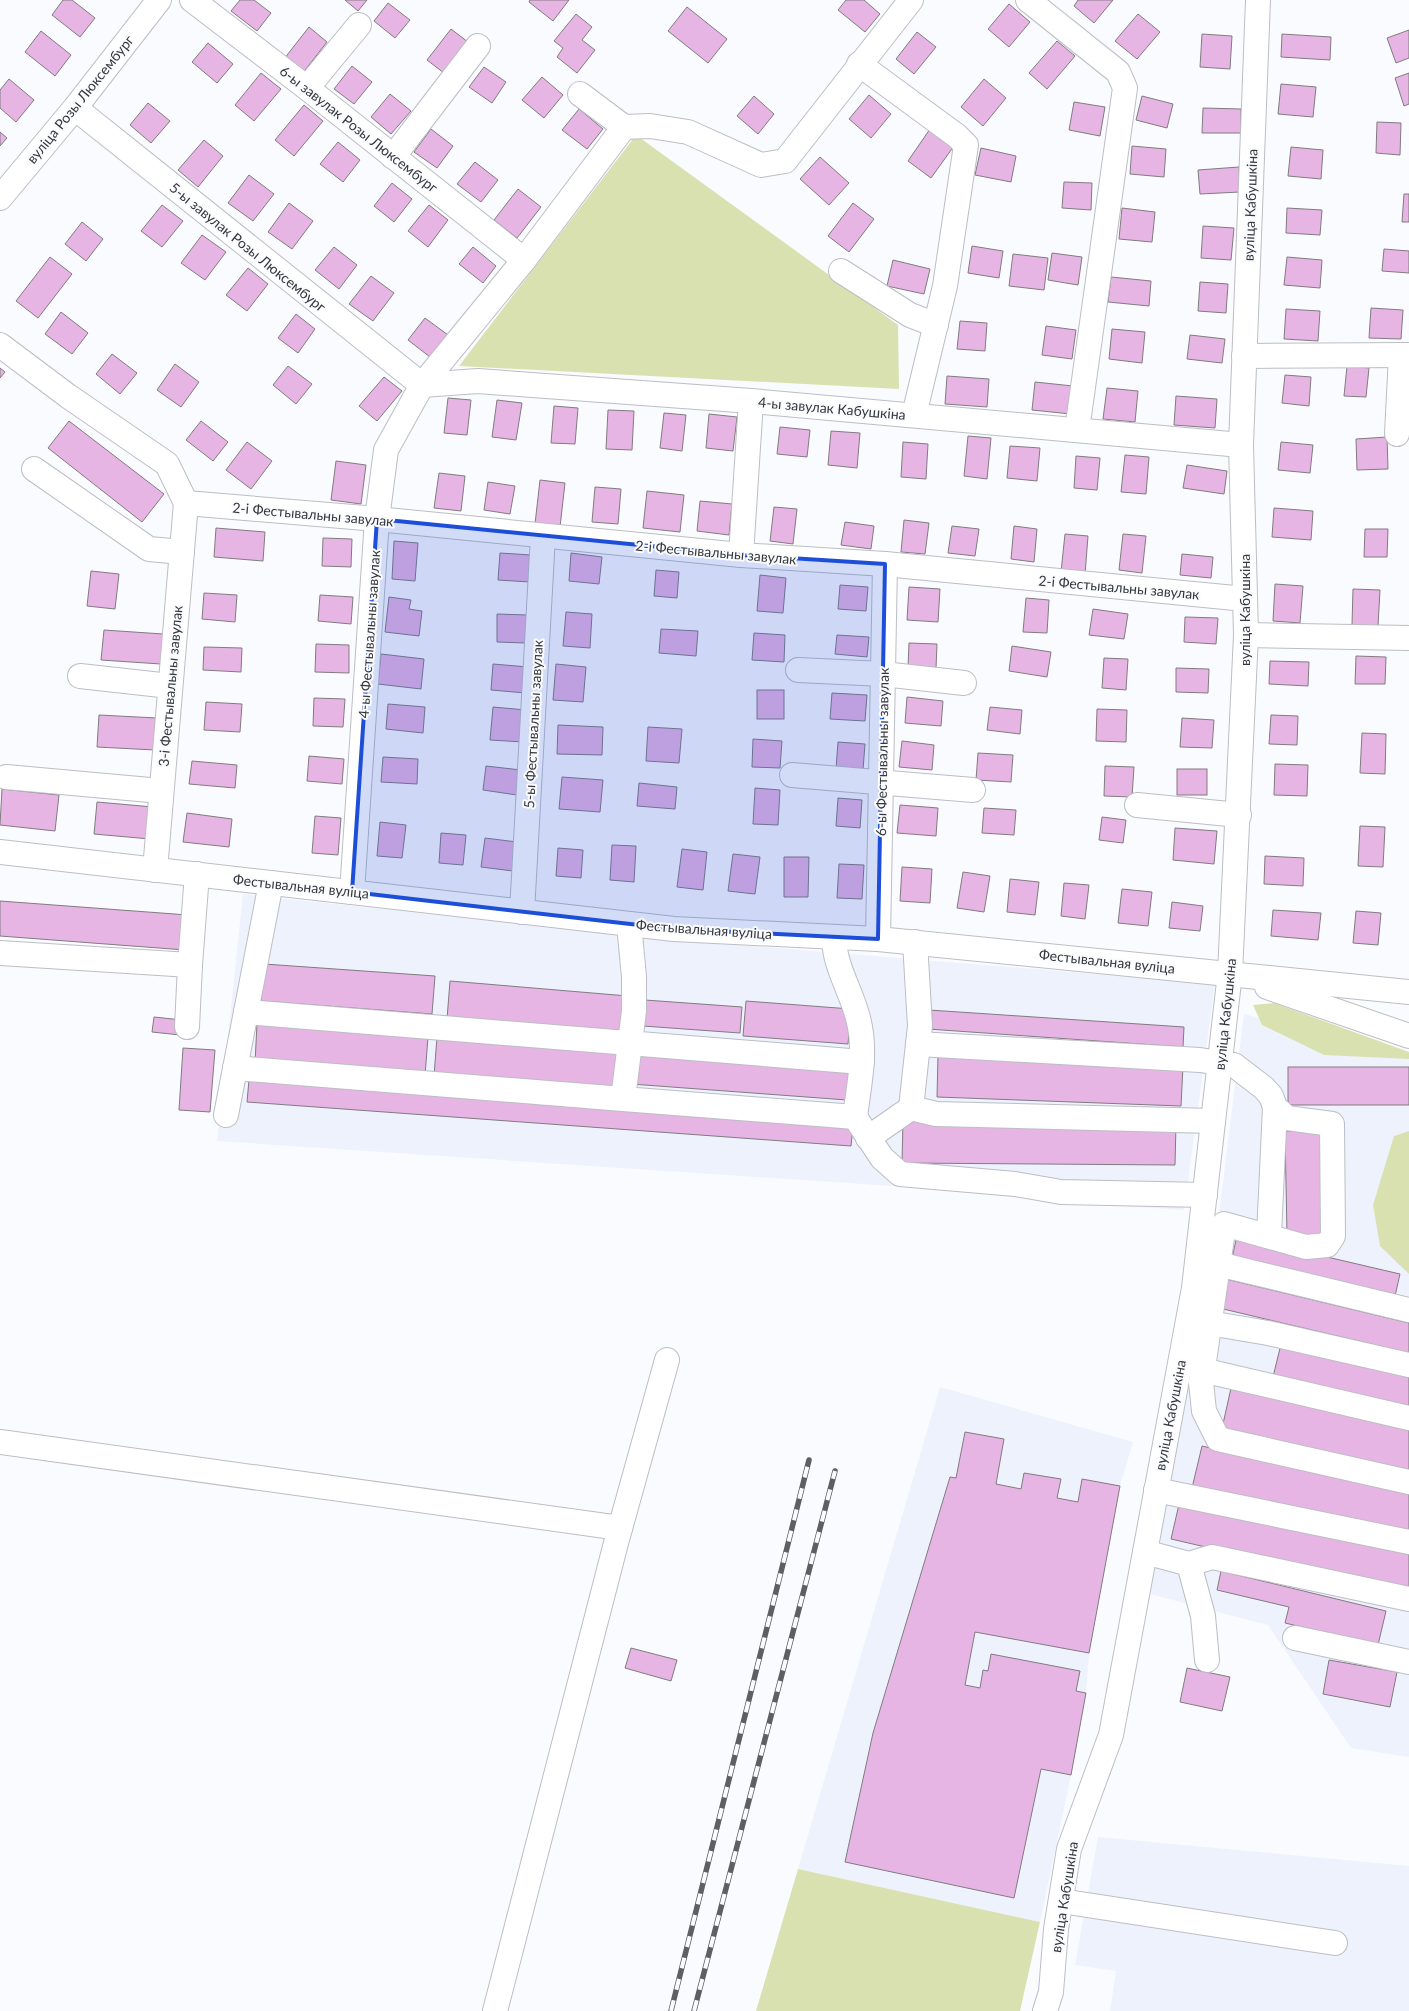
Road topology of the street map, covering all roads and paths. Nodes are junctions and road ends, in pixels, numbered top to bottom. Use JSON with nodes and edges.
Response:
{"nodes":[{"id":1,"x":159,"y":0,"type":"edge"},
{"id":2,"x":192,"y":0,"type":"edge"},
{"id":3,"x":911,"y":0,"type":"edge"},
{"id":4,"x":1028,"y":0,"type":"edge"},
{"id":5,"x":1258,"y":0,"type":"edge"},
{"id":6,"x":359,"y":25,"type":"dead end"},
{"id":7,"x":478,"y":46,"type":"dead end"},
{"id":8,"x":859,"y":64,"type":"junction"},
{"id":9,"x":307,"y":88,"type":"junction"},
{"id":10,"x":580,"y":94,"type":"dead end"},
{"id":11,"x":75,"y":108,"type":"junction"},
{"id":12,"x":624,"y":128,"type":"junction"},
{"id":13,"x":393,"y":157,"type":"junction"},
{"id":14,"x":0,"y":198,"type":"edge"},
{"id":15,"x":524,"y":260,"type":"junction"},
{"id":16,"x":841,"y":271,"type":"dead end"},
{"id":17,"x":936,"y":325,"type":"junction"},
{"id":18,"x":0,"y":345,"type":"edge"},
{"id":19,"x":1405,"y":355,"type":"edge"},
{"id":20,"x":1244,"y":356,"type":"junction"},
{"id":21,"x":422,"y":385,"type":"junction"},
{"id":22,"x":751,"y":401,"type":"junction"},
{"id":23,"x":914,"y":415,"type":"junction"},
{"id":24,"x":1077,"y":430,"type":"junction"},
{"id":25,"x":1397,"y":434,"type":"dead end"},
{"id":26,"x":1241,"y":445,"type":"junction"},
{"id":27,"x":34,"y":469,"type":"dead end"},
{"id":28,"x":186,"y":503,"type":"junction"},
{"id":29,"x":377,"y":519,"type":"junction"},
{"id":30,"x":543,"y":536,"type":"junction"},
{"id":31,"x":182,"y":552,"type":"junction"},
{"id":32,"x":741,"y":555,"type":"junction"},
{"id":33,"x":885,"y":564,"type":"junction"},
{"id":34,"x":1245,"y":599,"type":"junction"},
{"id":35,"x":1246,"y":635,"type":"junction"},
{"id":36,"x":1409,"y":638,"type":"edge"},
{"id":37,"x":798,"y":670,"type":"dead end"},
{"id":38,"x":883,"y":674,"type":"junction"},
{"id":39,"x":80,"y":676,"type":"dead end"},
{"id":40,"x":964,"y":683,"type":"dead end"},
{"id":41,"x":170,"y":686,"type":"junction"},
{"id":42,"x":792,"y":775,"type":"dead end"},
{"id":43,"x":6,"y":776,"type":"dead end"},
{"id":44,"x":881,"y":781,"type":"junction"},
{"id":45,"x":973,"y":790,"type":"dead end"},
{"id":46,"x":161,"y":791,"type":"junction"},
{"id":47,"x":1137,"y":805,"type":"dead end"},
{"id":48,"x":1238,"y":815,"type":"junction"},
{"id":49,"x":0,"y":852,"type":"edge"},
{"id":50,"x":154,"y":870,"type":"junction"},
{"id":51,"x":197,"y":874,"type":"junction"},
{"id":52,"x":272,"y":883,"type":"junction"},
{"id":53,"x":352,"y":892,"type":"junction"},
{"id":54,"x":522,"y":912,"type":"junction"},
{"id":55,"x":629,"y":924,"type":"junction"},
{"id":56,"x":834,"y":937,"type":"junction"},
{"id":57,"x":878,"y":939,"type":"junction"},
{"id":58,"x":915,"y":942,"type":"junction"},
{"id":59,"x":0,"y":954,"type":"edge"},
{"id":60,"x":190,"y":965,"type":"junction"},
{"id":61,"x":1230,"y":974,"type":"junction"},
{"id":62,"x":1409,"y":992,"type":"edge"},
{"id":63,"x":246,"y":1012,"type":"junction"},
{"id":64,"x":187,"y":1027,"type":"dead end"},
{"id":65,"x":1409,"y":1036,"type":"edge"},
{"id":66,"x":630,"y":1044,"type":"junction"},
{"id":67,"x":918,"y":1044,"type":"junction"},
{"id":68,"x":862,"y":1062,"type":"junction"},
{"id":69,"x":1220,"y":1063,"type":"junction"},
{"id":70,"x":235,"y":1068,"type":"junction"},
{"id":71,"x":623,"y":1099,"type":"junction"},
{"id":72,"x":1275,"y":1107,"type":"junction"},
{"id":73,"x":911,"y":1108,"type":"junction"},
{"id":74,"x":226,"y":1115,"type":"dead end"},
{"id":75,"x":855,"y":1117,"type":"junction"},
{"id":76,"x":1213,"y":1121,"type":"junction"},
{"id":77,"x":868,"y":1138,"type":"junction"},
{"id":78,"x":1205,"y":1195,"type":"junction"},
{"id":79,"x":1268,"y":1236,"type":"junction"},
{"id":80,"x":1218,"y":1264,"type":"junction"},
{"id":81,"x":1409,"y":1310,"type":"edge"},
{"id":82,"x":1209,"y":1323,"type":"junction"},
{"id":83,"x":667,"y":1360,"type":"dead end"},
{"id":84,"x":1409,"y":1365,"type":"edge"},
{"id":85,"x":1202,"y":1370,"type":"junction"},
{"id":86,"x":1409,"y":1418,"type":"edge"},
{"id":87,"x":0,"y":1442,"type":"edge"},
{"id":88,"x":1409,"y":1482,"type":"edge"},
{"id":89,"x":1156,"y":1490,"type":"junction"},
{"id":90,"x":620,"y":1528,"type":"junction"},
{"id":91,"x":1409,"y":1542,"type":"edge"},
{"id":92,"x":1145,"y":1552,"type":"junction"},
{"id":93,"x":1189,"y":1564,"type":"junction"},
{"id":94,"x":1409,"y":1600,"type":"edge"},
{"id":95,"x":1295,"y":1638,"type":"dead end"},
{"id":96,"x":1207,"y":1660,"type":"dead end"},
{"id":97,"x":1409,"y":1662,"type":"edge"},
{"id":98,"x":1061,"y":1901,"type":"junction"},
{"id":99,"x":1335,"y":1943,"type":"dead end"},
{"id":100,"x":495,"y":2011,"type":"edge"},
{"id":101,"x":1046,"y":2011,"type":"edge"}],
"edges":[{"from":1,"to":11,"type":"street","name":"вуліца Розы Люксембург"},
{"from":2,"to":9,"type":"street","name":"6-ы завулак Розы Люксембург"},
{"from":3,"to":8,"type":"street"},
{"from":4,"to":24,"type":"street"},
{"from":5,"to":20,"type":"street","name":"вуліца Кабушкіна"},
{"from":6,"to":9,"type":"street"},
{"from":7,"to":13,"type":"street"},
{"from":8,"to":12,"type":"street"},
{"from":8,"to":17,"type":"street"},
{"from":9,"to":13,"type":"street","name":"6-ы завулак Розы Люксембург"},
{"from":10,"to":12,"type":"street"},
{"from":11,"to":14,"type":"street","name":"вуліца Розы Люксембург"},
{"from":11,"to":21,"type":"street","name":"5-ы завулак Розы Люксембург"},
{"from":12,"to":15,"type":"street","name":"4-ы Фестывальны завулак"},
{"from":13,"to":15,"type":"street","name":"6-ы завулак Розы Люксембург"},
{"from":15,"to":21,"type":"street","name":"4-ы Фестывальны завулак"},
{"from":16,"to":17,"type":"street"},
{"from":17,"to":23,"type":"street"},
{"from":18,"to":28,"type":"street"},
{"from":19,"to":20,"type":"street"},
{"from":19,"to":25,"type":"street"},
{"from":20,"to":26,"type":"street","name":"вуліца Кабушкіна"},
{"from":21,"to":22,"type":"street","name":"4-ы завулак Кабушкіна"},
{"from":21,"to":29,"type":"street","name":"4-ы Фестывальны завулак"},
{"from":22,"to":23,"type":"street","name":"4-ы завулак Кабушкіна"},
{"from":22,"to":32,"type":"street"},
{"from":23,"to":24,"type":"street","name":"4-ы завулак Кабушкіна"},
{"from":24,"to":26,"type":"street","name":"4-ы завулак Кабушкіна"},
{"from":26,"to":34,"type":"street","name":"вуліца Кабушкіна"},
{"from":27,"to":31,"type":"street"},
{"from":28,"to":29,"type":"street","name":"2-і Фестывальны завулак"},
{"from":28,"to":31,"type":"street","name":"3-і Фестывальны завулак"},
{"from":29,"to":30,"type":"street","name":"2-і Фестывальны завулак"},
{"from":29,"to":53,"type":"street","name":"4-ы Фестывальны завулак"},
{"from":30,"to":32,"type":"street","name":"2-і Фестывальны завулак"},
{"from":30,"to":54,"type":"street","name":"5-ы Фестывальны завулак"},
{"from":31,"to":41,"type":"street","name":"3-і Фестывальны завулак"},
{"from":32,"to":33,"type":"street","name":"2-і Фестывальны завулак"},
{"from":33,"to":34,"type":"street","name":"2-і Фестывальны завулак"},
{"from":33,"to":38,"type":"street","name":"6-ы Фестывальны завулак"},
{"from":34,"to":35,"type":"street","name":"вуліца Кабушкіна"},
{"from":35,"to":36,"type":"street"},
{"from":35,"to":48,"type":"street","name":"вуліца Кабушкіна"},
{"from":37,"to":38,"type":"street"},
{"from":38,"to":40,"type":"street"},
{"from":38,"to":44,"type":"street","name":"6-ы Фестывальны завулак"},
{"from":39,"to":41,"type":"street"},
{"from":41,"to":46,"type":"street","name":"3-і Фестывальны завулак"},
{"from":42,"to":44,"type":"street"},
{"from":43,"to":46,"type":"street"},
{"from":44,"to":45,"type":"street"},
{"from":44,"to":57,"type":"street","name":"6-ы Фестывальны завулак"},
{"from":46,"to":50,"type":"street","name":"3-і Фестывальны завулак"},
{"from":47,"to":48,"type":"street"},
{"from":48,"to":61,"type":"street","name":"вуліца Кабушкіна"},
{"from":49,"to":50,"type":"street","name":"Фестывальная вуліца"},
{"from":50,"to":51,"type":"street","name":"Фестывальная вуліца"},
{"from":51,"to":52,"type":"street","name":"Фестывальная вуліца"},
{"from":51,"to":60,"type":"street"},
{"from":52,"to":53,"type":"street","name":"Фестывальная вуліца"},
{"from":52,"to":63,"type":"street"},
{"from":53,"to":54,"type":"street","name":"Фестывальная вуліца"},
{"from":54,"to":55,"type":"street","name":"Фестывальная вуліца"},
{"from":55,"to":56,"type":"street","name":"Фестывальная вуліца"},
{"from":55,"to":66,"type":"street"},
{"from":56,"to":57,"type":"street","name":"Фестывальная вуліца"},
{"from":56,"to":68,"type":"street"},
{"from":57,"to":58,"type":"street","name":"Фестывальная вуліца"},
{"from":58,"to":61,"type":"street","name":"Фестывальная вуліца"},
{"from":58,"to":67,"type":"street"},
{"from":59,"to":60,"type":"street"},
{"from":60,"to":64,"type":"street"},
{"from":61,"to":62,"type":"street","name":"Фестывальная вуліца"},
{"from":61,"to":65,"type":"street"},
{"from":61,"to":69,"type":"street","name":"вуліца Кабушкіна"},
{"from":63,"to":66,"type":"street"},
{"from":63,"to":70,"type":"street"},
{"from":66,"to":68,"type":"street"},
{"from":66,"to":71,"type":"street"},
{"from":67,"to":69,"type":"street"},
{"from":67,"to":73,"type":"street"},
{"from":68,"to":75,"type":"street"},
{"from":69,"to":72,"type":"street"},
{"from":69,"to":76,"type":"street","name":"вуліца Кабушкіна"},
{"from":70,"to":71,"type":"street"},
{"from":70,"to":74,"type":"street"},
{"from":71,"to":75,"type":"street"},
{"from":72,"to":79,"type":"street"},
{"from":72,"to":79,"type":"street"},
{"from":73,"to":76,"type":"street"},
{"from":73,"to":77,"type":"street"},
{"from":75,"to":77,"type":"street"},
{"from":76,"to":78,"type":"street","name":"вуліца Кабушкіна"},
{"from":77,"to":78,"type":"street"},
{"from":78,"to":89,"type":"street","name":"вуліца Кабушкіна"},
{"from":79,"to":80,"type":"street"},
{"from":80,"to":81,"type":"street"},
{"from":80,"to":82,"type":"street"},
{"from":82,"to":84,"type":"street"},
{"from":82,"to":85,"type":"street"},
{"from":83,"to":90,"type":"street"},
{"from":85,"to":86,"type":"street"},
{"from":85,"to":88,"type":"street"},
{"from":87,"to":90,"type":"street"},
{"from":89,"to":91,"type":"street"},
{"from":89,"to":92,"type":"street","name":"вуліца Кабушкіна"},
{"from":90,"to":100,"type":"street"},
{"from":92,"to":93,"type":"street"},
{"from":92,"to":98,"type":"street","name":"вуліца Кабушкіна"},
{"from":93,"to":94,"type":"street"},
{"from":93,"to":96,"type":"street"},
{"from":95,"to":97,"type":"street"},
{"from":98,"to":99,"type":"street"},
{"from":98,"to":101,"type":"street","name":"вуліца Кабушкіна"}]}
